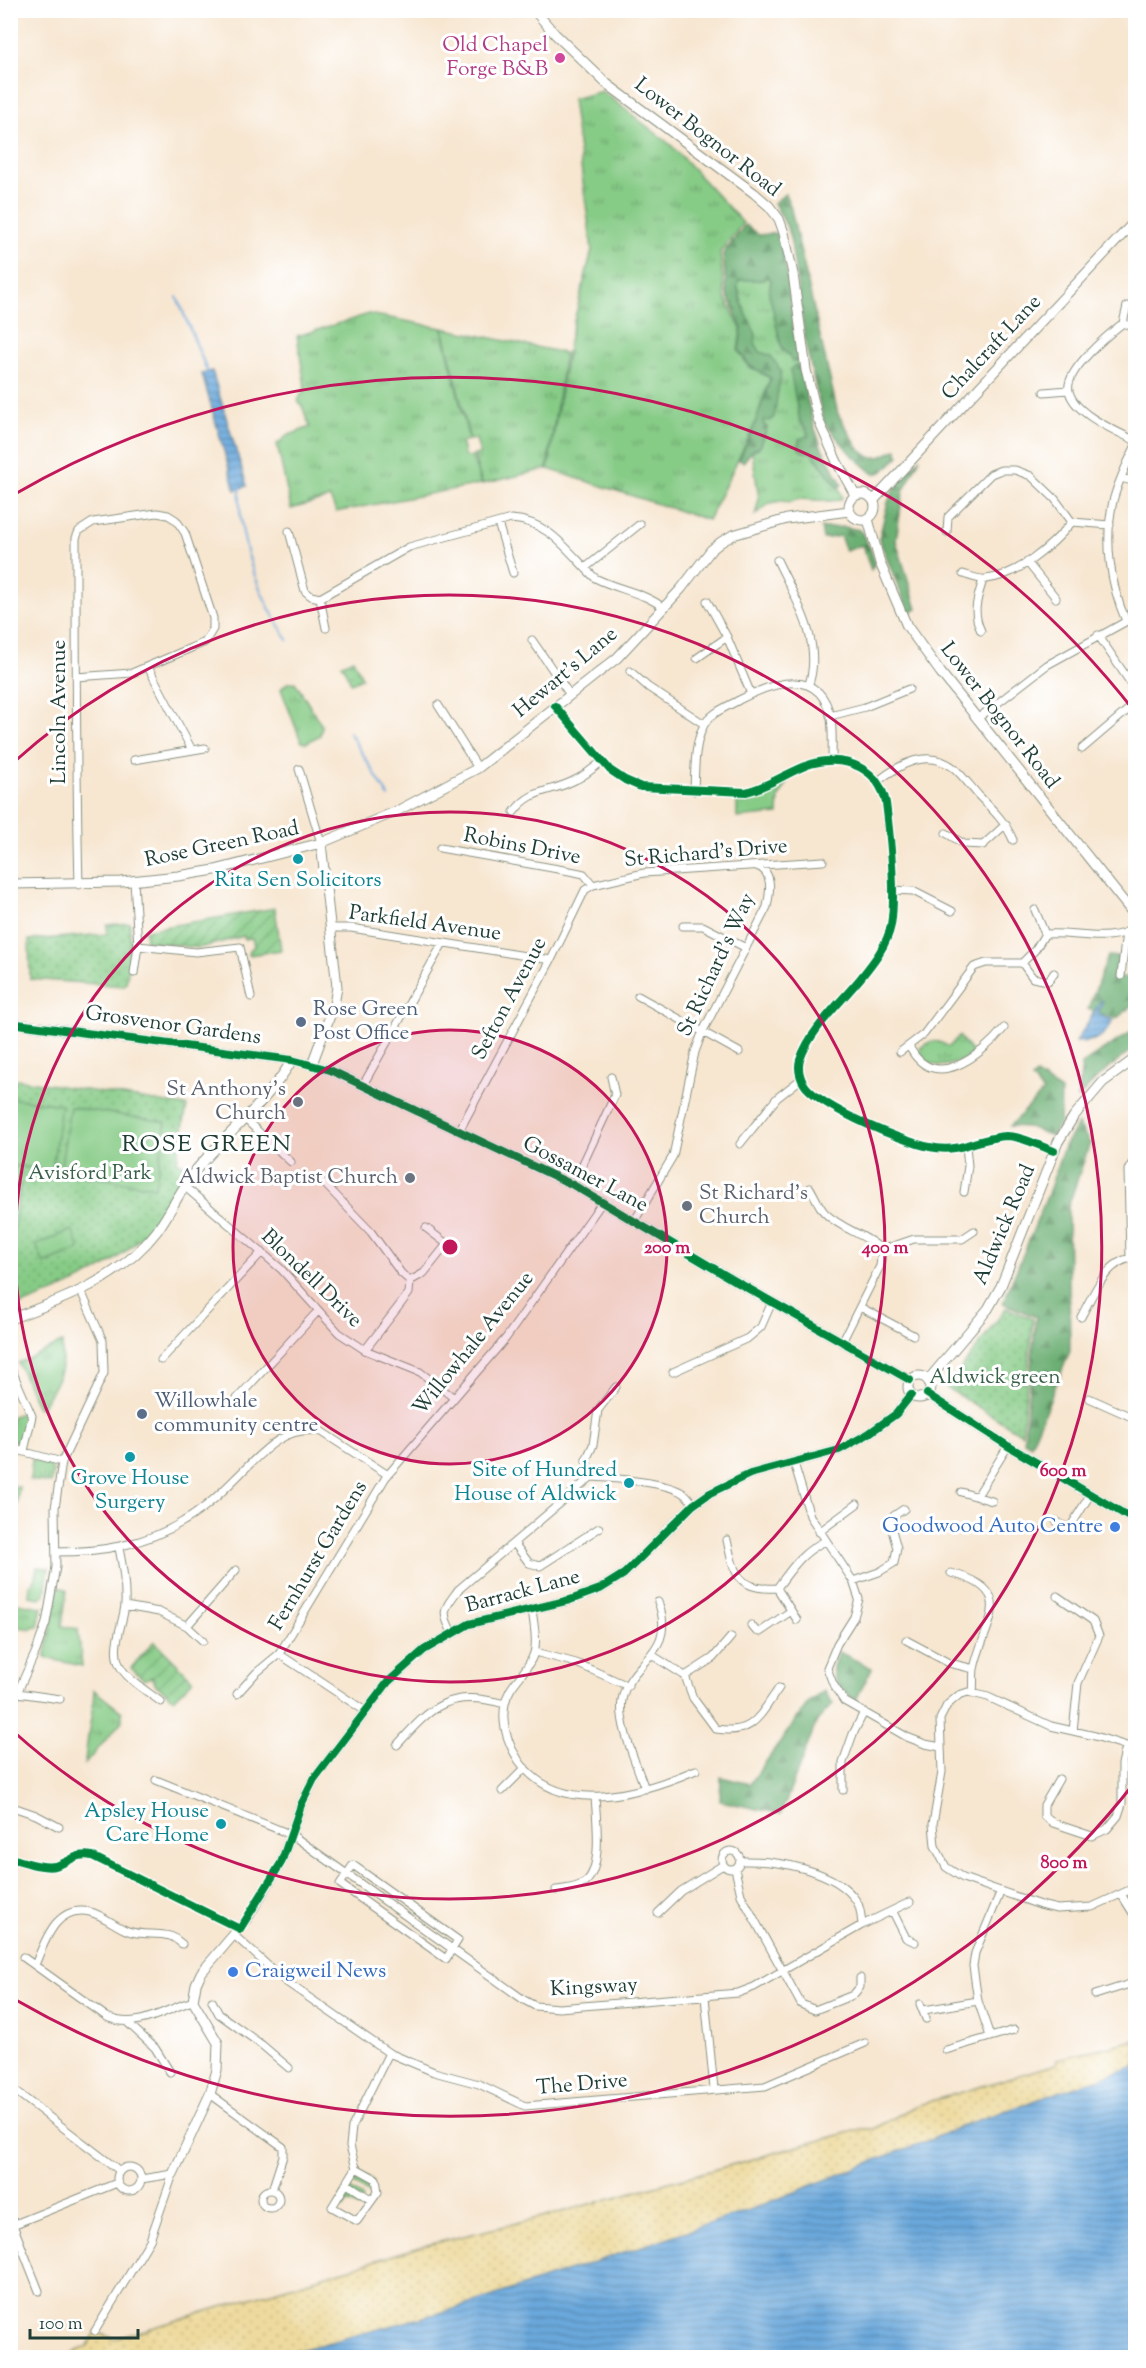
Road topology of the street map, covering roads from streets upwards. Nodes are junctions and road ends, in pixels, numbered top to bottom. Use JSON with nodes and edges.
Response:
{"nodes":[{"id":1,"x":534,"y":10,"type":"edge"},
{"id":2,"x":1136,"y":220,"type":"edge"},
{"id":3,"x":1127,"y":306,"type":"dead end"},
{"id":4,"x":1124,"y":323,"type":"junction"},
{"id":5,"x":1136,"y":328,"type":"edge"},
{"id":6,"x":1068,"y":390,"type":"junction"},
{"id":7,"x":1044,"y":392,"type":"dead end"},
{"id":8,"x":1136,"y":443,"type":"edge"},
{"id":9,"x":1121,"y":478,"type":"junction"},
{"id":10,"x":1136,"y":482,"type":"edge"},
{"id":11,"x":855,"y":495,"type":"junction"},
{"id":12,"x":874,"y":500,"type":"junction"},
{"id":13,"x":849,"y":511,"type":"junction"},
{"id":14,"x":868,"y":519,"type":"junction"},
{"id":15,"x":1072,"y":522,"type":"junction"},
{"id":16,"x":498,"y":523,"type":"junction"},
{"id":17,"x":640,"y":524,"type":"dead end"},
{"id":18,"x":1110,"y":525,"type":"junction"},
{"id":19,"x":288,"y":531,"type":"dead end"},
{"id":20,"x":947,"y":532,"type":"dead end"},
{"id":21,"x":777,"y":560,"type":"dead end"},
{"id":22,"x":1027,"y":562,"type":"junction"},
{"id":23,"x":585,"y":568,"type":"junction"},
{"id":24,"x":513,"y":573,"type":"dead end"},
{"id":25,"x":963,"y":574,"type":"dead end"},
{"id":26,"x":983,"y":580,"type":"junction"},
{"id":27,"x":320,"y":598,"type":"junction"},
{"id":28,"x":1056,"y":598,"type":"dead end"},
{"id":29,"x":707,"y":602,"type":"dead end"},
{"id":30,"x":664,"y":608,"type":"junction"},
{"id":31,"x":1136,"y":616,"type":"edge"},
{"id":32,"x":1126,"y":621,"type":"junction"},
{"id":33,"x":326,"y":628,"type":"dead end"},
{"id":34,"x":981,"y":631,"type":"dead end"},
{"id":35,"x":1098,"y":635,"type":"junction"},
{"id":36,"x":727,"y":637,"type":"junction"},
{"id":37,"x":532,"y":640,"type":"dead end"},
{"id":38,"x":697,"y":658,"type":"dead end"},
{"id":39,"x":148,"y":668,"type":"junction"},
{"id":40,"x":630,"y":671,"type":"dead end"},
{"id":41,"x":76,"y":677,"type":"junction"},
{"id":42,"x":809,"y":684,"type":"junction"},
{"id":43,"x":909,"y":689,"type":"dead end"},
{"id":44,"x":1136,"y":691,"type":"edge"},
{"id":45,"x":570,"y":694,"type":"junction"},
{"id":46,"x":751,"y":694,"type":"junction"},
{"id":47,"x":1136,"y":703,"type":"edge"},
{"id":48,"x":438,"y":705,"type":"dead end"},
{"id":49,"x":555,"y":706,"type":"junction"},
{"id":50,"x":830,"y":716,"type":"junction"},
{"id":51,"x":977,"y":719,"type":"junction"},
{"id":52,"x":704,"y":724,"type":"junction"},
{"id":53,"x":205,"y":748,"type":"dead end"},
{"id":54,"x":1082,"y":749,"type":"dead end"},
{"id":55,"x":192,"y":750,"type":"junction"},
{"id":56,"x":134,"y":760,"type":"dead end"},
{"id":57,"x":603,"y":761,"type":"junction"},
{"id":58,"x":831,"y":761,"type":"junction"},
{"id":59,"x":478,"y":768,"type":"junction"},
{"id":60,"x":299,"y":769,"type":"dead end"},
{"id":61,"x":878,"y":781,"type":"junction"},
{"id":62,"x":693,"y":791,"type":"junction"},
{"id":63,"x":513,"y":812,"type":"dead end"},
{"id":64,"x":1006,"y":824,"type":"junction"},
{"id":65,"x":946,"y":833,"type":"dead end"},
{"id":66,"x":1013,"y":840,"type":"dead end"},
{"id":67,"x":321,"y":843,"type":"junction"},
{"id":68,"x":440,"y":848,"type":"dead end"},
{"id":69,"x":823,"y":861,"type":"dead end"},
{"id":70,"x":753,"y":866,"type":"junction"},
{"id":71,"x":134,"y":881,"type":"junction"},
{"id":72,"x":10,"y":884,"type":"edge"},
{"id":73,"x":79,"y":885,"type":"junction"},
{"id":74,"x":593,"y":885,"type":"junction"},
{"id":75,"x":892,"y":890,"type":"junction"},
{"id":76,"x":1035,"y":910,"type":"dead end"},
{"id":77,"x":952,"y":911,"type":"dead end"},
{"id":78,"x":1136,"y":917,"type":"edge"},
{"id":79,"x":683,"y":926,"type":"dead end"},
{"id":80,"x":1136,"y":927,"type":"edge"},
{"id":81,"x":330,"y":928,"type":"junction"},
{"id":82,"x":1126,"y":932,"type":"junction"},
{"id":83,"x":1046,"y":934,"type":"junction"},
{"id":84,"x":443,"y":943,"type":"junction"},
{"id":85,"x":138,"y":946,"type":"junction"},
{"id":86,"x":746,"y":948,"type":"junction"},
{"id":87,"x":550,"y":960,"type":"junction"},
{"id":88,"x":1022,"y":963,"type":"junction"},
{"id":89,"x":135,"y":973,"type":"dead end"},
{"id":90,"x":1054,"y":973,"type":"dead end"},
{"id":91,"x":1121,"y":976,"type":"dead end"},
{"id":92,"x":638,"y":996,"type":"dead end"},
{"id":93,"x":251,"y":997,"type":"dead end"},
{"id":94,"x":10,"y":1023,"type":"edge"},
{"id":95,"x":1004,"y":1028,"type":"dead end"},
{"id":96,"x":702,"y":1033,"type":"junction"},
{"id":97,"x":909,"y":1046,"type":"junction"},
{"id":98,"x":739,"y":1052,"type":"dead end"},
{"id":99,"x":900,"y":1052,"type":"dead end"},
{"id":100,"x":1136,"y":1058,"type":"edge"},
{"id":101,"x":292,"y":1060,"type":"junction"},
{"id":102,"x":312,"y":1064,"type":"junction"},
{"id":103,"x":330,"y":1070,"type":"joint"},
{"id":104,"x":611,"y":1077,"type":"dead end"},
{"id":105,"x":801,"y":1079,"type":"junction"},
{"id":106,"x":363,"y":1085,"type":"junction"},
{"id":107,"x":245,"y":1119,"type":"junction"},
{"id":108,"x":459,"y":1131,"type":"junction"},
{"id":109,"x":740,"y":1144,"type":"dead end"},
{"id":110,"x":966,"y":1146,"type":"junction"},
{"id":111,"x":1054,"y":1151,"type":"junction"},
{"id":112,"x":291,"y":1162,"type":"dead end"},
{"id":113,"x":1136,"y":1162,"type":"edge"},
{"id":114,"x":322,"y":1181,"type":"dead end"},
{"id":115,"x":573,"y":1185,"type":"junction"},
{"id":116,"x":184,"y":1186,"type":"junction"},
{"id":117,"x":810,"y":1188,"type":"dead end"},
{"id":118,"x":964,"y":1192,"type":"dead end"},
{"id":119,"x":603,"y":1201,"type":"junction"},
{"id":120,"x":635,"y":1220,"type":"junction"},
{"id":121,"x":426,"y":1228,"type":"dead end"},
{"id":122,"x":974,"y":1232,"type":"dead end"},
{"id":123,"x":882,"y":1250,"type":"junction"},
{"id":124,"x":262,"y":1252,"type":"junction"},
{"id":125,"x":1133,"y":1258,"type":"edge"},
{"id":126,"x":410,"y":1281,"type":"junction"},
{"id":127,"x":81,"y":1291,"type":"junction"},
{"id":128,"x":772,"y":1302,"type":"junction"},
{"id":129,"x":860,"y":1307,"type":"junction"},
{"id":130,"x":318,"y":1311,"type":"junction"},
{"id":131,"x":1081,"y":1317,"type":"dead end"},
{"id":132,"x":10,"y":1319,"type":"edge"},
{"id":133,"x":913,"y":1335,"type":"dead end"},
{"id":134,"x":843,"y":1340,"type":"junction"},
{"id":135,"x":365,"y":1350,"type":"junction"},
{"id":136,"x":161,"y":1360,"type":"dead end"},
{"id":137,"x":10,"y":1366,"type":"edge"},
{"id":138,"x":674,"y":1372,"type":"dead end"},
{"id":139,"x":910,"y":1380,"type":"junction"},
{"id":140,"x":928,"y":1380,"type":"junction"},
{"id":141,"x":616,"y":1387,"type":"dead end"},
{"id":142,"x":911,"y":1395,"type":"junction"},
{"id":143,"x":927,"y":1395,"type":"junction"},
{"id":144,"x":454,"y":1398,"type":"junction"},
{"id":145,"x":1089,"y":1398,"type":"dead end"},
{"id":146,"x":233,"y":1403,"type":"dead end"},
{"id":147,"x":1136,"y":1419,"type":"edge"},
{"id":148,"x":1008,"y":1446,"type":"junction"},
{"id":149,"x":10,"y":1448,"type":"edge"},
{"id":150,"x":24,"y":1451,"type":"junction"},
{"id":151,"x":62,"y":1462,"type":"junction"},
{"id":152,"x":794,"y":1463,"type":"junction"},
{"id":153,"x":388,"y":1476,"type":"junction"},
{"id":154,"x":591,"y":1477,"type":"junction"},
{"id":155,"x":961,"y":1492,"type":"dead end"},
{"id":156,"x":1090,"y":1495,"type":"junction"},
{"id":157,"x":977,"y":1496,"type":"junction"},
{"id":158,"x":992,"y":1501,"type":"dead end"},
{"id":159,"x":857,"y":1504,"type":"dead end"},
{"id":160,"x":693,"y":1505,"type":"junction"},
{"id":161,"x":904,"y":1509,"type":"dead end"},
{"id":162,"x":1056,"y":1521,"type":"dead end"},
{"id":163,"x":1136,"y":1521,"type":"edge"},
{"id":164,"x":599,"y":1528,"type":"dead end"},
{"id":165,"x":819,"y":1532,"type":"junction"},
{"id":166,"x":727,"y":1540,"type":"dead end"},
{"id":167,"x":825,"y":1541,"type":"junction"},
{"id":168,"x":514,"y":1543,"type":"junction"},
{"id":169,"x":119,"y":1548,"type":"junction"},
{"id":170,"x":56,"y":1552,"type":"junction"},
{"id":171,"x":236,"y":1570,"type":"dead end"},
{"id":172,"x":951,"y":1573,"type":"dead end"},
{"id":173,"x":853,"y":1581,"type":"junction"},
{"id":174,"x":777,"y":1588,"type":"junction"},
{"id":175,"x":1057,"y":1596,"type":"dead end"},
{"id":176,"x":658,"y":1602,"type":"dead end"},
{"id":177,"x":125,"y":1606,"type":"junction"},
{"id":178,"x":532,"y":1608,"type":"junction"},
{"id":179,"x":791,"y":1611,"type":"junction"},
{"id":180,"x":797,"y":1620,"type":"dead end"},
{"id":181,"x":751,"y":1625,"type":"dead end"},
{"id":182,"x":187,"y":1626,"type":"junction"},
{"id":183,"x":452,"y":1632,"type":"junction"},
{"id":184,"x":731,"y":1637,"type":"dead end"},
{"id":185,"x":906,"y":1640,"type":"dead end"},
{"id":186,"x":203,"y":1641,"type":"dead end"},
{"id":187,"x":535,"y":1652,"type":"junction"},
{"id":188,"x":279,"y":1654,"type":"junction"},
{"id":189,"x":652,"y":1655,"type":"junction"},
{"id":190,"x":974,"y":1669,"type":"junction"},
{"id":191,"x":685,"y":1676,"type":"junction"},
{"id":192,"x":628,"y":1686,"type":"junction"},
{"id":193,"x":779,"y":1688,"type":"dead end"},
{"id":194,"x":18,"y":1693,"type":"junction"},
{"id":195,"x":973,"y":1693,"type":"junction"},
{"id":196,"x":237,"y":1694,"type":"dead end"},
{"id":197,"x":60,"y":1699,"type":"dead end"},
{"id":198,"x":161,"y":1702,"type":"dead end"},
{"id":199,"x":505,"y":1704,"type":"junction"},
{"id":200,"x":10,"y":1708,"type":"edge"},
{"id":201,"x":365,"y":1711,"type":"junction"},
{"id":202,"x":864,"y":1712,"type":"junction"},
{"id":203,"x":1073,"y":1731,"type":"junction"},
{"id":204,"x":397,"y":1745,"type":"dead end"},
{"id":205,"x":1126,"y":1746,"type":"junction"},
{"id":206,"x":941,"y":1747,"type":"junction"},
{"id":207,"x":1136,"y":1749,"type":"edge"},
{"id":208,"x":525,"y":1768,"type":"junction"},
{"id":209,"x":696,"y":1770,"type":"dead end"},
{"id":210,"x":1059,"y":1779,"type":"dead end"},
{"id":211,"x":156,"y":1780,"type":"dead end"},
{"id":212,"x":645,"y":1789,"type":"junction"},
{"id":213,"x":843,"y":1790,"type":"dead end"},
{"id":214,"x":502,"y":1791,"type":"dead end"},
{"id":215,"x":595,"y":1796,"type":"junction"},
{"id":216,"x":10,"y":1806,"type":"edge"},
{"id":217,"x":59,"y":1827,"type":"dead end"},
{"id":218,"x":291,"y":1835,"type":"junction"},
{"id":219,"x":740,"y":1861,"type":"junction"},
{"id":220,"x":723,"y":1865,"type":"junction"},
{"id":221,"x":735,"y":1869,"type":"junction"},
{"id":222,"x":346,"y":1873,"type":"junction"},
{"id":223,"x":1136,"y":1887,"type":"edge"},
{"id":224,"x":556,"y":1890,"type":"dead end"},
{"id":225,"x":1000,"y":1893,"type":"junction"},
{"id":226,"x":1121,"y":1894,"type":"junction"},
{"id":227,"x":910,"y":1902,"type":"dead end"},
{"id":228,"x":893,"y":1912,"type":"junction"},
{"id":229,"x":658,"y":1913,"type":"dead end"},
{"id":230,"x":1136,"y":1918,"type":"edge"},
{"id":231,"x":862,"y":1925,"type":"junction"},
{"id":232,"x":235,"y":1936,"type":"junction"},
{"id":233,"x":915,"y":1942,"type":"dead end"},
{"id":234,"x":182,"y":1944,"type":"dead end"},
{"id":235,"x":453,"y":1949,"type":"junction"},
{"id":236,"x":23,"y":1957,"type":"dead end"},
{"id":237,"x":35,"y":1965,"type":"junction"},
{"id":238,"x":782,"y":1970,"type":"junction"},
{"id":239,"x":860,"y":1978,"type":"dead end"},
{"id":240,"x":1136,"y":1982,"type":"edge"},
{"id":241,"x":1095,"y":1995,"type":"dead end"},
{"id":242,"x":705,"y":1997,"type":"junction"},
{"id":243,"x":193,"y":2001,"type":"junction"},
{"id":244,"x":212,"y":2001,"type":"dead end"},
{"id":245,"x":978,"y":2001,"type":"junction"},
{"id":246,"x":926,"y":2019,"type":"dead end"},
{"id":247,"x":128,"y":2023,"type":"junction"},
{"id":248,"x":1014,"y":2030,"type":"dead end"},
{"id":249,"x":990,"y":2036,"type":"junction"},
{"id":250,"x":865,"y":2043,"type":"dead end"},
{"id":251,"x":946,"y":2050,"type":"dead end"},
{"id":252,"x":389,"y":2053,"type":"junction"},
{"id":253,"x":288,"y":2068,"type":"dead end"},
{"id":254,"x":170,"y":2072,"type":"dead end"},
{"id":255,"x":10,"y":2087,"type":"edge"},
{"id":256,"x":714,"y":2089,"type":"junction"},
{"id":257,"x":210,"y":2094,"type":"junction"},
{"id":258,"x":356,"y":2168,"type":"junction"},
{"id":259,"x":120,"y":2172,"type":"junction"},
{"id":260,"x":173,"y":2174,"type":"junction"},
{"id":261,"x":141,"y":2179,"type":"junction"},
{"id":262,"x":117,"y":2183,"type":"junction"},
{"id":263,"x":346,"y":2183,"type":"junction"},
{"id":264,"x":272,"y":2190,"type":"dead end"},
{"id":265,"x":372,"y":2200,"type":"junction"},
{"id":266,"x":11,"y":2226,"type":"edge"},
{"id":267,"x":39,"y":2291,"type":"dead end"},
{"id":268,"x":95,"y":2331,"type":"dead end"}],
"edges":[{"from":1,"to":11,"type":"street","name":"Lower Bognor Road"},
{"from":2,"to":12,"type":"street","name":"Chalcraft Lane"},
{"from":3,"to":4,"type":"street"},
{"from":4,"to":5,"type":"street"},
{"from":4,"to":6,"type":"street"},
{"from":6,"to":7,"type":"street"},
{"from":6,"to":8,"type":"street"},
{"from":8,"to":9,"type":"street"},
{"from":9,"to":10,"type":"street"},
{"from":9,"to":18,"type":"street"},
{"from":11,"to":12,"type":"street"},
{"from":11,"to":13,"type":"street"},
{"from":12,"to":14,"type":"street"},
{"from":13,"to":14,"type":"street"},
{"from":13,"to":30,"type":"street","name":"Hewart's Lane"},
{"from":14,"to":51,"type":"street","name":"Lower Bognor Road"},
{"from":15,"to":18,"type":"street"},
{"from":15,"to":20,"type":"street"},
{"from":15,"to":22,"type":"street"},
{"from":16,"to":23,"type":"street"},
{"from":16,"to":24,"type":"street"},
{"from":16,"to":27,"type":"street"},
{"from":17,"to":23,"type":"street"},
{"from":18,"to":32,"type":"street"},
{"from":19,"to":27,"type":"street"},
{"from":21,"to":42,"type":"street"},
{"from":22,"to":26,"type":"street"},
{"from":22,"to":28,"type":"street"},
{"from":23,"to":30,"type":"street"},
{"from":25,"to":26,"type":"street"},
{"from":26,"to":34,"type":"street"},
{"from":27,"to":33,"type":"street"},
{"from":29,"to":36,"type":"street"},
{"from":30,"to":45,"type":"street","name":"Hewart's Lane"},
{"from":31,"to":32,"type":"street"},
{"from":32,"to":35,"type":"street"},
{"from":35,"to":44,"type":"street"},
{"from":35,"to":51,"type":"street"},
{"from":36,"to":38,"type":"street"},
{"from":36,"to":46,"type":"street"},
{"from":37,"to":45,"type":"street"},
{"from":39,"to":41,"type":"street"},
{"from":39,"to":41,"type":"street","name":"Lincoln Avenue"},
{"from":39,"to":55,"type":"street"},
{"from":40,"to":52,"type":"street"},
{"from":41,"to":73,"type":"street","name":"Lincoln Avenue"},
{"from":42,"to":46,"type":"street"},
{"from":42,"to":50,"type":"street"},
{"from":43,"to":50,"type":"street"},
{"from":45,"to":49,"type":"street","name":"Hewart's Lane"},
{"from":46,"to":52,"type":"street"},
{"from":47,"to":54,"type":"street"},
{"from":48,"to":59,"type":"street"},
{"from":49,"to":57,"type":"street"},
{"from":49,"to":59,"type":"street","name":"Hewart's Lane"},
{"from":50,"to":58,"type":"street"},
{"from":51,"to":78,"type":"street","name":"Lower Bognor Road"},
{"from":52,"to":62,"type":"street"},
{"from":53,"to":55,"type":"street"},
{"from":55,"to":56,"type":"street"},
{"from":57,"to":62,"type":"street"},
{"from":57,"to":63,"type":"street"},
{"from":58,"to":61,"type":"street"},
{"from":58,"to":62,"type":"street"},
{"from":59,"to":67,"type":"street","name":"Hewart's Lane"},
{"from":60,"to":67,"type":"street"},
{"from":61,"to":64,"type":"street"},
{"from":61,"to":75,"type":"street"},
{"from":64,"to":65,"type":"street"},
{"from":64,"to":66,"type":"street"},
{"from":67,"to":71,"type":"street","name":"Rose Green Road"},
{"from":67,"to":81,"type":"street","name":"Rose Green Road"},
{"from":68,"to":74,"type":"street","name":"Robins Drive"},
{"from":69,"to":70,"type":"street","name":"St Richard's Drive"},
{"from":70,"to":74,"type":"street","name":"St Richard's Drive"},
{"from":70,"to":86,"type":"street","name":"St Richard's Way"},
{"from":71,"to":73,"type":"street","name":"Rose Green Road"},
{"from":71,"to":85,"type":"street"},
{"from":72,"to":73,"type":"street","name":"Rose Green Road"},
{"from":74,"to":87,"type":"street","name":"Sefton Avenue"},
{"from":75,"to":77,"type":"street"},
{"from":75,"to":105,"type":"street"},
{"from":76,"to":83,"type":"street"},
{"from":79,"to":86,"type":"street"},
{"from":80,"to":82,"type":"street"},
{"from":81,"to":84,"type":"street","name":"Parkfield Avenue"},
{"from":81,"to":102,"type":"street","name":"Rose Green Road"},
{"from":82,"to":83,"type":"street"},
{"from":82,"to":91,"type":"street"},
{"from":83,"to":88,"type":"street"},
{"from":84,"to":87,"type":"street","name":"Parkfield Avenue"},
{"from":84,"to":106,"type":"street"},
{"from":85,"to":89,"type":"street"},
{"from":85,"to":93,"type":"street"},
{"from":86,"to":96,"type":"street","name":"St Richard's Way"},
{"from":87,"to":108,"type":"street","name":"Sefton Avenue"},
{"from":88,"to":90,"type":"street"},
{"from":88,"to":97,"type":"street"},
{"from":92,"to":96,"type":"street"},
{"from":94,"to":101,"type":"street","name":"Grosvenor Gardens"},
{"from":95,"to":97,"type":"street"},
{"from":96,"to":98,"type":"street"},
{"from":96,"to":120,"type":"street","name":"St Richard's Way"},
{"from":97,"to":99,"type":"street"},
{"from":100,"to":111,"type":"street","name":"Aldwick Road"},
{"from":101,"to":102,"type":"street","name":"Grosvenor Gardens"},
{"from":101,"to":107,"type":"street"},
{"from":102,"to":103,"type":"street","name":"Grosvenor Gardens"},
{"from":103,"to":106,"type":"street","name":"Gossamer Lane"},
{"from":104,"to":115,"type":"street"},
{"from":105,"to":109,"type":"street"},
{"from":105,"to":110,"type":"street"},
{"from":106,"to":108,"type":"street","name":"Gossamer Lane"},
{"from":107,"to":112,"type":"street"},
{"from":107,"to":116,"type":"street"},
{"from":108,"to":115,"type":"street","name":"Gossamer Lane"},
{"from":110,"to":111,"type":"street"},
{"from":110,"to":118,"type":"street"},
{"from":111,"to":140,"type":"street","name":"Aldwick Road"},
{"from":113,"to":125,"type":"street"},
{"from":114,"to":126,"type":"street"},
{"from":115,"to":119,"type":"street","name":"Gossamer Lane"},
{"from":116,"to":124,"type":"street","name":"Blondell Drive"},
{"from":116,"to":127,"type":"street"},
{"from":117,"to":123,"type":"street"},
{"from":119,"to":120,"type":"street","name":"Gossamer Lane"},
{"from":119,"to":144,"type":"street","name":"Willowhale Avenue"},
{"from":120,"to":128,"type":"street","name":"Gossamer Lane"},
{"from":121,"to":126,"type":"street"},
{"from":122,"to":123,"type":"street"},
{"from":123,"to":129,"type":"street"},
{"from":124,"to":130,"type":"street","name":"Blondell Drive"},
{"from":124,"to":136,"type":"street"},
{"from":125,"to":131,"type":"street"},
{"from":126,"to":135,"type":"street"},
{"from":127,"to":132,"type":"street"},
{"from":127,"to":151,"type":"street"},
{"from":128,"to":134,"type":"street","name":"Gossamer Lane"},
{"from":128,"to":138,"type":"street"},
{"from":129,"to":133,"type":"street"},
{"from":129,"to":134,"type":"street"},
{"from":130,"to":135,"type":"street","name":"Blondell Drive"},
{"from":130,"to":146,"type":"street"},
{"from":134,"to":139,"type":"street","name":"Gossamer Lane"},
{"from":135,"to":144,"type":"street","name":"Blondell Drive"},
{"from":137,"to":150,"type":"street"},
{"from":139,"to":140,"type":"street"},
{"from":139,"to":142,"type":"street"},
{"from":140,"to":143,"type":"street"},
{"from":141,"to":154,"type":"street"},
{"from":142,"to":143,"type":"street"},
{"from":142,"to":152,"type":"street","name":"Barrack Lane"},
{"from":143,"to":148,"type":"street"},
{"from":144,"to":153,"type":"street","name":"Willowhale Avenue"},
{"from":145,"to":147,"type":"street"},
{"from":148,"to":156,"type":"street"},
{"from":148,"to":157,"type":"street"},
{"from":149,"to":150,"type":"street"},
{"from":150,"to":151,"type":"street"},
{"from":151,"to":170,"type":"street"},
{"from":152,"to":160,"type":"street","name":"Barrack Lane"},
{"from":152,"to":165,"type":"street"},
{"from":153,"to":169,"type":"street"},
{"from":153,"to":188,"type":"street","name":"Fernhurst Gardens"},
{"from":154,"to":160,"type":"street"},
{"from":154,"to":168,"type":"street","name":"Barrack Lane"},
{"from":155,"to":157,"type":"street"},
{"from":156,"to":162,"type":"street"},
{"from":156,"to":163,"type":"street"},
{"from":157,"to":158,"type":"street"},
{"from":159,"to":165,"type":"street"},
{"from":160,"to":178,"type":"street","name":"Barrack Lane"},
{"from":161,"to":173,"type":"street"},
{"from":164,"to":168,"type":"street"},
{"from":165,"to":167,"type":"street"},
{"from":166,"to":174,"type":"street"},
{"from":167,"to":173,"type":"street"},
{"from":167,"to":174,"type":"street"},
{"from":168,"to":183,"type":"street","name":"Barrack Lane"},
{"from":169,"to":170,"type":"street"},
{"from":169,"to":177,"type":"street"},
{"from":170,"to":194,"type":"street"},
{"from":171,"to":182,"type":"street"},
{"from":172,"to":190,"type":"street"},
{"from":173,"to":202,"type":"street"},
{"from":174,"to":179,"type":"street"},
{"from":175,"to":203,"type":"street"},
{"from":176,"to":189,"type":"street"},
{"from":177,"to":182,"type":"street"},
{"from":177,"to":198,"type":"street"},
{"from":178,"to":183,"type":"street","name":"Barrack Lane"},
{"from":178,"to":187,"type":"street"},
{"from":179,"to":180,"type":"street"},
{"from":179,"to":181,"type":"street"},
{"from":182,"to":186,"type":"street"},
{"from":183,"to":201,"type":"street","name":"Barrack Lane"},
{"from":184,"to":191,"type":"street"},
{"from":185,"to":190,"type":"street"},
{"from":187,"to":192,"type":"street"},
{"from":187,"to":199,"type":"street"},
{"from":188,"to":196,"type":"street","name":"Fernhurst Gardens"},
{"from":188,"to":201,"type":"street","name":"Fernhurst Gardens"},
{"from":189,"to":191,"type":"street"},
{"from":189,"to":192,"type":"street"},
{"from":190,"to":195,"type":"street"},
{"from":191,"to":193,"type":"street"},
{"from":192,"to":212,"type":"street"},
{"from":194,"to":197,"type":"street"},
{"from":194,"to":200,"type":"street"},
{"from":195,"to":203,"type":"street"},
{"from":195,"to":206,"type":"street"},
{"from":199,"to":204,"type":"street"},
{"from":199,"to":208,"type":"street"},
{"from":201,"to":218,"type":"street","name":"Barrack Lane"},
{"from":202,"to":206,"type":"street"},
{"from":202,"to":213,"type":"street"},
{"from":203,"to":205,"type":"street"},
{"from":205,"to":207,"type":"street"},
{"from":205,"to":210,"type":"street"},
{"from":206,"to":225,"type":"street"},
{"from":208,"to":214,"type":"street"},
{"from":208,"to":215,"type":"street"},
{"from":209,"to":212,"type":"street"},
{"from":211,"to":218,"type":"street"},
{"from":212,"to":215,"type":"street"},
{"from":215,"to":224,"type":"street"},
{"from":216,"to":217,"type":"street"},
{"from":218,"to":222,"type":"street"},
{"from":218,"to":232,"type":"street","name":"Barrack Lane"},
{"from":219,"to":220,"type":"street"},
{"from":219,"to":221,"type":"street"},
{"from":219,"to":231,"type":"street"},
{"from":220,"to":221,"type":"street"},
{"from":220,"to":229,"type":"street"},
{"from":221,"to":238,"type":"street"},
{"from":222,"to":235,"type":"street"},
{"from":222,"to":235,"type":"street"},
{"from":223,"to":226,"type":"street"},
{"from":225,"to":226,"type":"street"},
{"from":225,"to":245,"type":"street"},
{"from":226,"to":230,"type":"street"},
{"from":227,"to":228,"type":"street","name":"Kingsway"},
{"from":228,"to":231,"type":"street","name":"Kingsway"},
{"from":228,"to":233,"type":"street"},
{"from":231,"to":238,"type":"street","name":"Kingsway"},
{"from":232,"to":243,"type":"street","name":"Barrack Lane"},
{"from":232,"to":252,"type":"street","name":"The Drive"},
{"from":234,"to":237,"type":"street"},
{"from":235,"to":242,"type":"street","name":"Kingsway"},
{"from":236,"to":237,"type":"street"},
{"from":237,"to":247,"type":"street"},
{"from":238,"to":239,"type":"street"},
{"from":238,"to":242,"type":"street","name":"Kingsway"},
{"from":240,"to":241,"type":"street"},
{"from":242,"to":256,"type":"street"},
{"from":243,"to":247,"type":"street"},
{"from":243,"to":257,"type":"street"},
{"from":244,"to":253,"type":"street"},
{"from":245,"to":246,"type":"street"},
{"from":245,"to":249,"type":"street"},
{"from":247,"to":254,"type":"street"},
{"from":248,"to":249,"type":"street"},
{"from":249,"to":251,"type":"street"},
{"from":250,"to":256,"type":"street","name":"The Drive"},
{"from":252,"to":256,"type":"street","name":"The Drive"},
{"from":252,"to":258,"type":"street"},
{"from":255,"to":259,"type":"street"},
{"from":257,"to":260,"type":"street"},
{"from":257,"to":264,"type":"street"},
{"from":258,"to":263,"type":"street"},
{"from":258,"to":265,"type":"street"},
{"from":259,"to":261,"type":"street"},
{"from":259,"to":262,"type":"street"},
{"from":260,"to":261,"type":"street"},
{"from":260,"to":268,"type":"street"},
{"from":261,"to":262,"type":"street"},
{"from":262,"to":266,"type":"street"},
{"from":263,"to":265,"type":"street"},
{"from":263,"to":265,"type":"street"},
{"from":266,"to":267,"type":"street"}]}
